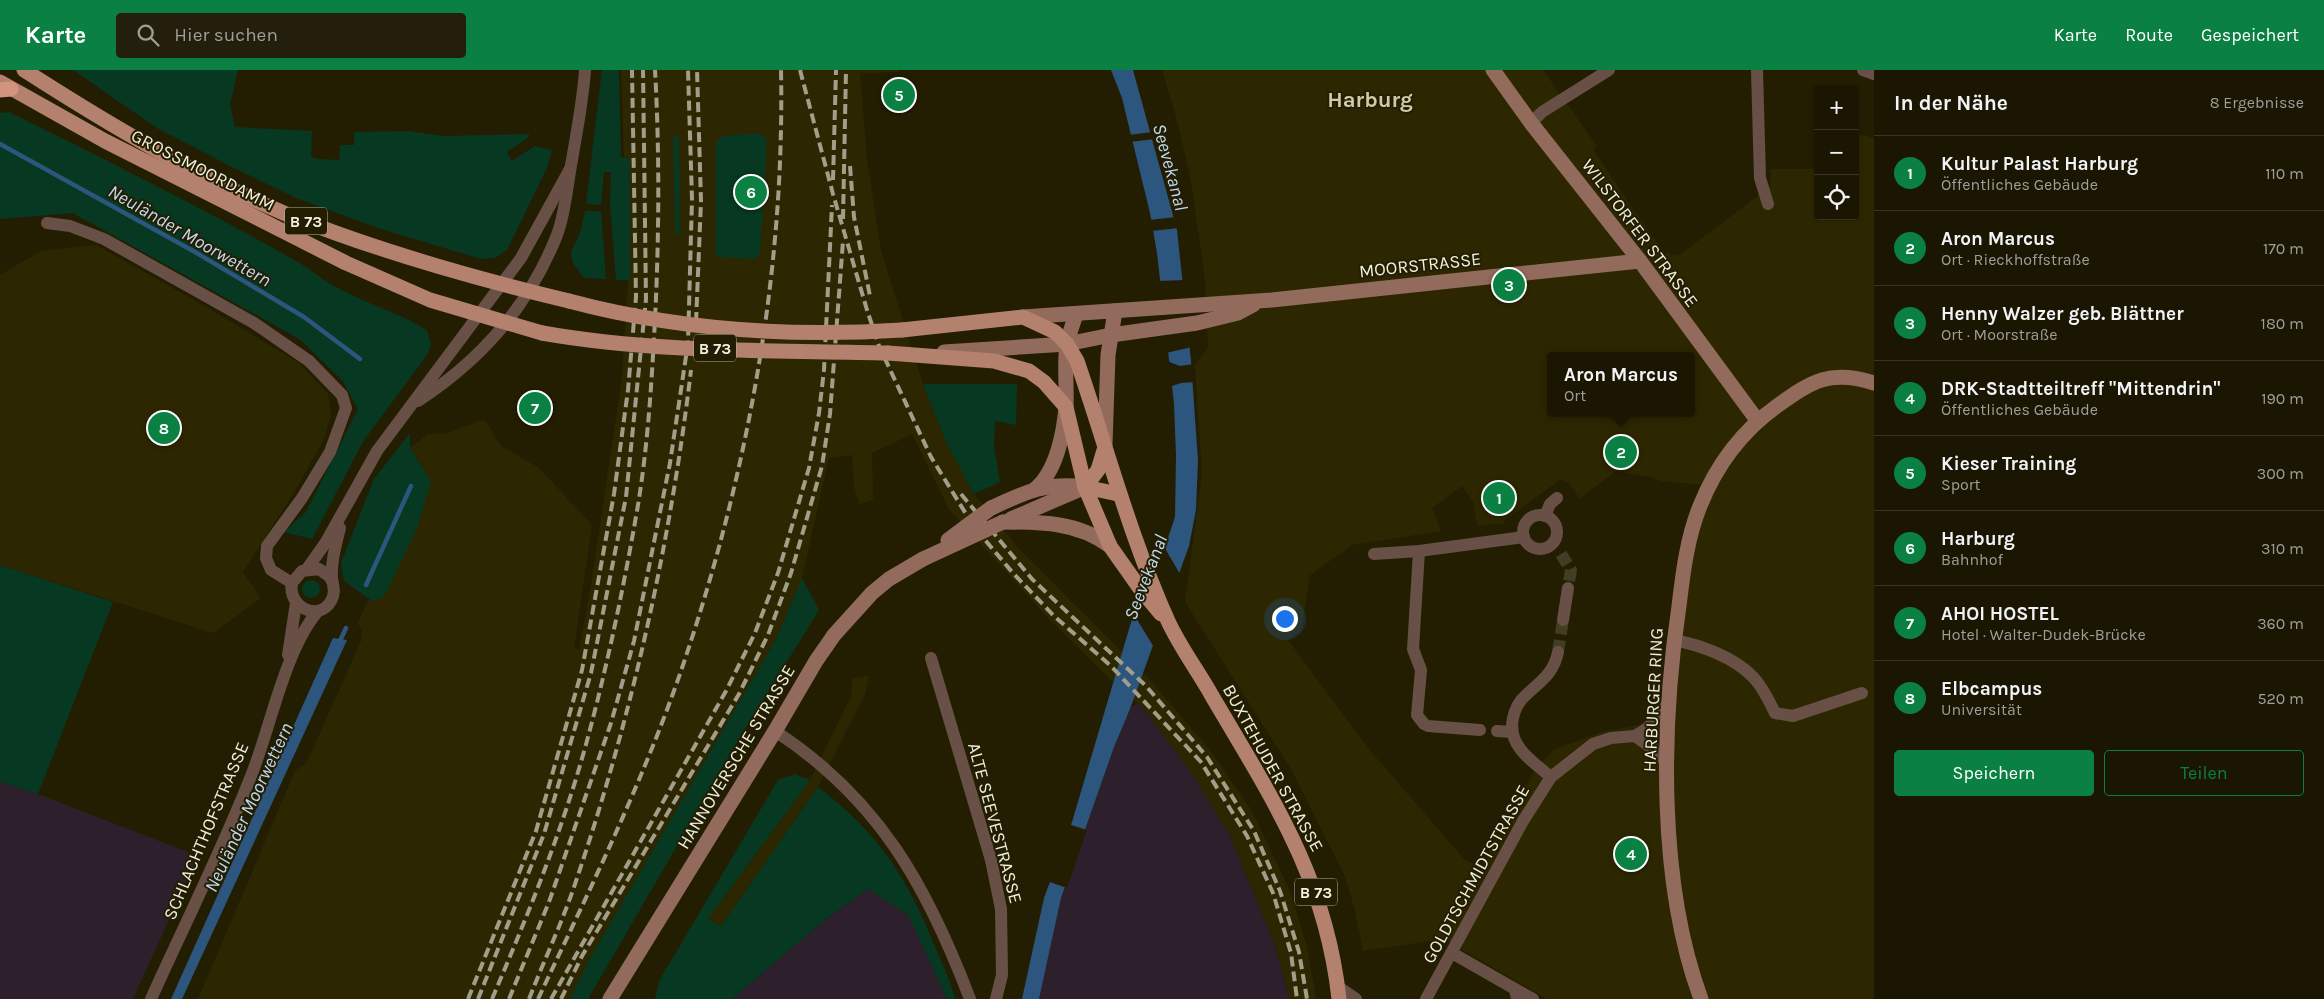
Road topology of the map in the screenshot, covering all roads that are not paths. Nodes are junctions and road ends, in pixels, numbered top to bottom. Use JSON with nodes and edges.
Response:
{"nodes":[{"id":1,"x":24,"y":70,"type":"edge"},
{"id":2,"x":585,"y":70,"type":"edge"},
{"id":3,"x":1494,"y":70,"type":"edge"},
{"id":4,"x":1609,"y":70,"type":"edge"},
{"id":5,"x":1758,"y":70,"type":"edge"},
{"id":6,"x":1863,"y":70,"type":"edge"},
{"id":7,"x":1874,"y":74,"type":"edge"},
{"id":8,"x":4,"y":87,"type":"edge"},
{"id":9,"x":1531,"y":123,"type":"junction"},
{"id":10,"x":570,"y":170,"type":"junction"},
{"id":11,"x":1768,"y":204,"type":"dead end"},
{"id":12,"x":47,"y":223,"type":"dead end"},
{"id":13,"x":1640,"y":261,"type":"junction"},
{"id":14,"x":502,"y":284,"type":"junction"},
{"id":15,"x":528,"y":291,"type":"junction"},
{"id":16,"x":1264,"y":300,"type":"junction"},
{"id":17,"x":1115,"y":311,"type":"junction"},
{"id":18,"x":1076,"y":314,"type":"junction"},
{"id":19,"x":479,"y":316,"type":"junction"},
{"id":20,"x":1023,"y":317,"type":"junction"},
{"id":21,"x":506,"y":324,"type":"junction"},
{"id":22,"x":1147,"y":330,"type":"junction"},
{"id":23,"x":1111,"y":335,"type":"junction"},
{"id":24,"x":1067,"y":344,"type":"junction"},
{"id":25,"x":910,"y":354,"type":"junction"},
{"id":26,"x":1874,"y":383,"type":"edge"},
{"id":27,"x":411,"y":405,"type":"junction"},
{"id":28,"x":1066,"y":407,"type":"junction"},
{"id":29,"x":1757,"y":420,"type":"junction"},
{"id":30,"x":1105,"y":447,"type":"junction"},
{"id":31,"x":1085,"y":487,"type":"junction"},
{"id":32,"x":1034,"y":490,"type":"junction"},
{"id":33,"x":1118,"y":494,"type":"junction"},
{"id":34,"x":1556,"y":498,"type":"dead end"},
{"id":35,"x":343,"y":513,"type":"junction"},
{"id":36,"x":1545,"y":516,"type":"junction"},
{"id":37,"x":1004,"y":522,"type":"junction"},
{"id":38,"x":1524,"y":538,"type":"junction"},
{"id":39,"x":1552,"y":544,"type":"junction"},
{"id":40,"x":1110,"y":546,"type":"junction"},
{"id":41,"x":1419,"y":551,"type":"junction"},
{"id":42,"x":1374,"y":554,"type":"dead end"},
{"id":43,"x":1561,"y":554,"type":"tunnel mouth"},
{"id":44,"x":923,"y":559,"type":"junction"},
{"id":45,"x":307,"y":569,"type":"junction"},
{"id":46,"x":332,"y":581,"type":"junction"},
{"id":47,"x":292,"y":583,"type":"junction"},
{"id":48,"x":1568,"y":588,"type":"tunnel mouth"},
{"id":49,"x":296,"y":604,"type":"junction"},
{"id":50,"x":318,"y":610,"type":"junction"},
{"id":51,"x":1564,"y":620,"type":"tunnel mouth"},
{"id":52,"x":1168,"y":622,"type":"junction"},
{"id":53,"x":1674,"y":640,"type":"junction"},
{"id":54,"x":1558,"y":652,"type":"tunnel mouth"},
{"id":55,"x":931,"y":658,"type":"dead end"},
{"id":56,"x":285,"y":673,"type":"junction"},
{"id":57,"x":1862,"y":693,"type":"dead end"},
{"id":58,"x":1668,"y":701,"type":"junction"},
{"id":59,"x":1480,"y":730,"type":"dead end"},
{"id":60,"x":776,"y":731,"type":"junction"},
{"id":61,"x":1497,"y":731,"type":"dead end"},
{"id":62,"x":1512,"y":732,"type":"junction"},
{"id":63,"x":1635,"y":736,"type":"junction"},
{"id":64,"x":1667,"y":763,"type":"junction"},
{"id":65,"x":1551,"y":777,"type":"junction"},
{"id":66,"x":1452,"y":953,"type":"junction"},
{"id":67,"x":1338,"y":993,"type":"edge"},
{"id":68,"x":1516,"y":994,"type":"edge"},
{"id":69,"x":1425,"y":997,"type":"edge"},
{"id":70,"x":151,"y":999,"type":"edge"},
{"id":71,"x":610,"y":999,"type":"edge"},
{"id":72,"x":970,"y":999,"type":"edge"},
{"id":73,"x":996,"y":999,"type":"edge"},
{"id":74,"x":1356,"y":999,"type":"edge"},
{"id":75,"x":1533,"y":999,"type":"edge"},
{"id":76,"x":1702,"y":999,"type":"edge"}],
"edges":[{"from":1,"to":14,"type":"main road","name":"GROSSMOORDAMM","number":"B 73"},
{"from":2,"to":10,"type":"street","name":"SCHLACHTHOFSTRASSE"},
{"from":3,"to":9,"type":"main road","name":"WILSTORFER STRASSE"},
{"from":4,"to":9,"type":"street"},
{"from":5,"to":11,"type":"street"},
{"from":6,"to":7,"type":"street"},
{"from":8,"to":19,"type":"main road","name":"GROSSMOORDAMM","number":"B 73"},
{"from":9,"to":13,"type":"main road","name":"WILSTORFER STRASSE"},
{"from":10,"to":14,"type":"street","name":"SCHLACHTHOFSTRASSE"},
{"from":10,"to":15,"type":"street","name":"SCHLACHTHOFSTRASSE"},
{"from":12,"to":47,"type":"street"},
{"from":13,"to":16,"type":"main road","name":"MOORSTRASSE"},
{"from":13,"to":29,"type":"main road","name":"WILSTORFER STRASSE"},
{"from":14,"to":15,"type":"main road","name":"GROSSMOORDAMM","number":"B 73"},
{"from":14,"to":19,"type":"street","name":"SCHLACHTHOFSTRASSE"},
{"from":15,"to":20,"type":"main road","number":"B 73","bridge":true},
{"from":15,"to":21,"type":"street","name":"SCHLACHTHOFSTRASSE"},
{"from":16,"to":17,"type":"main road","name":"MOORSTRASSE"},
{"from":16,"to":22,"type":"main road","name":"MOORSTRASSE"},
{"from":17,"to":18,"type":"main road","name":"MOORSTRASSE"},
{"from":17,"to":22,"type":"main road"},
{"from":17,"to":23,"type":"main road"},
{"from":18,"to":20,"type":"main road","name":"MOORSTRASSE"},
{"from":18,"to":24,"type":"main road"},
{"from":19,"to":21,"type":"main road","name":"GROSSMOORDAMM","number":"B 73"},
{"from":19,"to":27,"type":"street","name":"SCHLACHTHOFSTRASSE"},
{"from":20,"to":24,"type":"main road","number":"B 73"},
{"from":21,"to":25,"type":"main road","number":"B 73","bridge":true},
{"from":21,"to":27,"type":"street","name":"SCHLACHTHOFSTRASSE"},
{"from":22,"to":23,"type":"main road","name":"MOORSTRASSE"},
{"from":23,"to":24,"type":"main road","name":"MOORSTRASSE"},
{"from":23,"to":30,"type":"main road"},
{"from":24,"to":25,"type":"main road","name":"MOORSTRASSE"},
{"from":24,"to":28,"type":"main road"},
{"from":24,"to":30,"type":"main road","number":"B 73"},
{"from":25,"to":28,"type":"main road","number":"B 73"},
{"from":26,"to":29,"type":"main road","name":"HARBURGER RING"},
{"from":27,"to":35,"type":"street","name":"SCHLACHTHOFSTRASSE"},
{"from":28,"to":31,"type":"main road","number":"B 73"},
{"from":28,"to":32,"type":"main road"},
{"from":29,"to":53,"type":"main road","name":"HARBURGER RING"},
{"from":30,"to":31,"type":"main road"},
{"from":30,"to":33,"type":"main road","number":"B 73"},
{"from":31,"to":32,"type":"main road","name":"HANNOVERSCHE STRASSE"},
{"from":31,"to":33,"type":"main road"},
{"from":31,"to":37,"type":"main road","name":"HANNOVERSCHE STRASSE"},
{"from":31,"to":40,"type":"main road","name":"BUXTEHUDER STRASSE","number":"B 73"},
{"from":32,"to":44,"type":"main road","name":"HANNOVERSCHE STRASSE","bridge":true},
{"from":33,"to":52,"type":"main road","name":"BUXTEHUDER STRASSE","number":"B 73"},
{"from":34,"to":36,"type":"street"},
{"from":35,"to":45,"type":"street","name":"SCHLACHTHOFSTRASSE"},
{"from":35,"to":46,"type":"street","name":"SCHLACHTHOFSTRASSE"},
{"from":36,"to":38,"type":"street"},
{"from":36,"to":39,"type":"street"},
{"from":37,"to":40,"type":"main road"},
{"from":37,"to":44,"type":"main road","name":"HANNOVERSCHE STRASSE","bridge":true},
{"from":38,"to":39,"type":"street"},
{"from":38,"to":41,"type":"street"},
{"from":39,"to":43,"type":"street"},
{"from":40,"to":52,"type":"main road","name":"BUXTEHUDER STRASSE","number":"B 73"},
{"from":41,"to":42,"type":"street"},
{"from":41,"to":59,"type":"street"},
{"from":44,"to":60,"type":"main road","name":"HANNOVERSCHE STRASSE"},
{"from":45,"to":46,"type":"street"},
{"from":45,"to":47,"type":"street","name":"SCHLACHTHOFSTRASSE"},
{"from":46,"to":50,"type":"street","name":"SCHLACHTHOFSTRASSE"},
{"from":47,"to":49,"type":"street","name":"SCHLACHTHOFSTRASSE"},
{"from":48,"to":51,"type":"street"},
{"from":49,"to":50,"type":"street"},
{"from":49,"to":56,"type":"street","name":"SCHLACHTHOFSTRASSE"},
{"from":50,"to":56,"type":"street","name":"SCHLACHTHOFSTRASSE"},
{"from":52,"to":67,"type":"main road","name":"BUXTEHUDER STRASSE","number":"B 73"},
{"from":53,"to":57,"type":"street"},
{"from":53,"to":58,"type":"main road","name":"HARBURGER RING"},
{"from":54,"to":62,"type":"street"},
{"from":55,"to":73,"type":"street","name":"ALTE SEEVESTRASSE"},
{"from":56,"to":70,"type":"street","name":"SCHLACHTHOFSTRASSE"},
{"from":58,"to":63,"type":"street"},
{"from":58,"to":64,"type":"main road","name":"HARBURGER RING"},
{"from":60,"to":71,"type":"main road","name":"HANNOVERSCHE STRASSE"},
{"from":60,"to":72,"type":"street"},
{"from":61,"to":62,"type":"street"},
{"from":62,"to":65,"type":"street"},
{"from":63,"to":64,"type":"street"},
{"from":63,"to":65,"type":"street","name":"GOLDTSCHMIDTSTRASSE"},
{"from":64,"to":76,"type":"main road","name":"HARBURGER RING"},
{"from":65,"to":66,"type":"street","name":"GOLDTSCHMIDTSTRASSE"},
{"from":66,"to":68,"type":"street"},
{"from":66,"to":69,"type":"street","name":"GOLDTSCHMIDTSTRASSE"},
{"from":67,"to":74,"type":"street"},
{"from":68,"to":75,"type":"street"}]}
